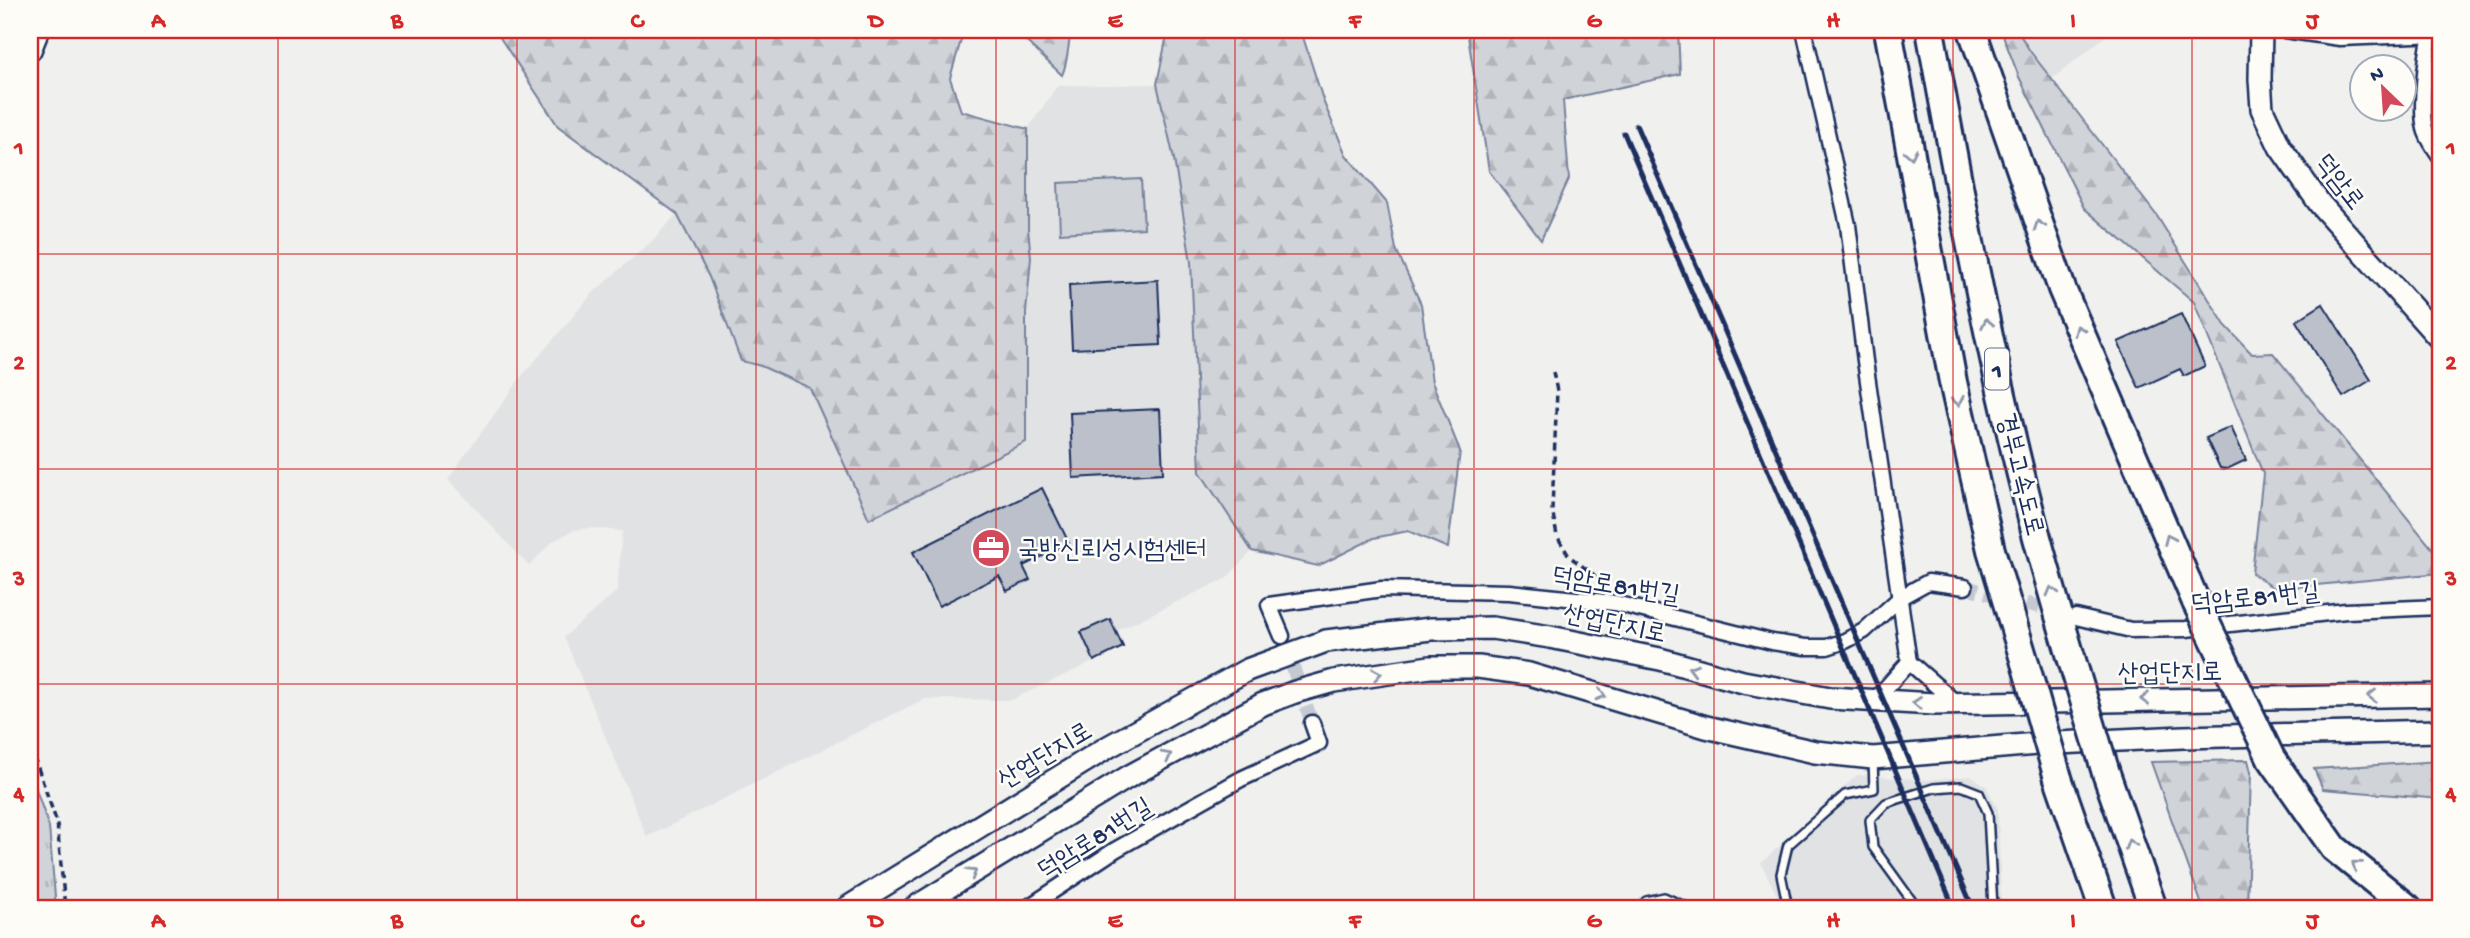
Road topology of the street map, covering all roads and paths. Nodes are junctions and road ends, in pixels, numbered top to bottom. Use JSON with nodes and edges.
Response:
{"nodes":[{"id":1,"x":38,"y":30,"type":"edge"},
{"id":2,"x":1804,"y":30,"type":"edge"},
{"id":3,"x":1888,"y":30,"type":"edge"},
{"id":4,"x":1930,"y":30,"type":"edge"},
{"id":5,"x":1972,"y":30,"type":"edge"},
{"id":6,"x":2261,"y":30,"type":"edge"},
{"id":7,"x":2284,"y":30,"type":"edge"},
{"id":8,"x":2435,"y":34,"type":"edge"},
{"id":9,"x":30,"y":50,"type":"edge"},
{"id":10,"x":2440,"y":156,"type":"edge"},
{"id":11,"x":2440,"y":339,"type":"edge"},
{"id":12,"x":1553,"y":372,"type":"dead end"},
{"id":13,"x":1965,"y":587,"type":"tunnel mouth"},
{"id":14,"x":1901,"y":597,"type":"junction"},
{"id":15,"x":1615,"y":603,"type":"junction"},
{"id":16,"x":2440,"y":607,"type":"edge"},
{"id":17,"x":2076,"y":617,"type":"tunnel mouth"},
{"id":18,"x":1282,"y":636,"type":"tunnel mouth"},
{"id":19,"x":1909,"y":663,"type":"junction"},
{"id":20,"x":2440,"y":695,"type":"edge"},
{"id":21,"x":1875,"y":700,"type":"junction"},
{"id":22,"x":1956,"y":703,"type":"junction"},
{"id":23,"x":1312,"y":723,"type":"tunnel mouth"},
{"id":24,"x":2440,"y":731,"type":"edge"},
{"id":25,"x":30,"y":745,"type":"edge"},
{"id":26,"x":1873,"y":758,"type":"junction"},
{"id":27,"x":1874,"y":789,"type":"junction"},
{"id":28,"x":1886,"y":803,"type":"junction"},
{"id":29,"x":1646,"y":901,"type":"dead end"},
{"id":30,"x":65,"y":908,"type":"edge"},
{"id":31,"x":847,"y":908,"type":"edge"},
{"id":32,"x":914,"y":908,"type":"edge"},
{"id":33,"x":1027,"y":908,"type":"edge"},
{"id":34,"x":1689,"y":908,"type":"edge"},
{"id":35,"x":1788,"y":908,"type":"edge"},
{"id":36,"x":1917,"y":908,"type":"edge"},
{"id":37,"x":1993,"y":908,"type":"edge"},
{"id":38,"x":2103,"y":908,"type":"edge"},
{"id":39,"x":2154,"y":908,"type":"edge"},
{"id":40,"x":2408,"y":908,"type":"edge"}],
"edges":[{"from":1,"to":9,"type":"main road"},
{"from":2,"to":14,"type":"street"},
{"from":3,"to":38,"type":"highway","name":"경부고속도로","number":"1","one_way":true,"bridge":true},
{"from":39,"to":4,"type":"highway","name":"경부고속도로","number":"1","one_way":true,"bridge":true},
{"from":40,"to":5,"type":"highway","one_way":true,"bridge":true},
{"from":6,"to":11,"type":"main road","name":"덕암로"},
{"from":7,"to":8,"type":"street"},
{"from":8,"to":10,"type":"street"},
{"from":12,"to":15,"type":"path"},
{"from":13,"to":14,"type":"street","name":"덕암로81번길"},
{"from":14,"to":15,"type":"street","name":"덕암로81번길"},
{"from":14,"to":19,"type":"street"},
{"from":15,"to":18,"type":"street","name":"덕암로81번길"},
{"from":16,"to":17,"type":"street","name":"덕암로81번길"},
{"from":19,"to":21,"type":"street"},
{"from":19,"to":22,"type":"street"},
{"from":20,"to":22,"type":"main road","name":"산업단지로","one_way":true},
{"from":22,"to":21,"type":"main road","name":"산업단지로","one_way":true},
{"from":21,"to":31,"type":"main road","name":"산업단지로","one_way":true},
{"from":23,"to":33,"type":"street","name":"덕암로81번길"},
{"from":24,"to":26,"type":"main road"},
{"from":25,"to":30,"type":"path"},
{"from":26,"to":27,"type":"lane"},
{"from":32,"to":26,"type":"main road","one_way":true},
{"from":27,"to":28,"type":"lane"},
{"from":27,"to":35,"type":"lane"},
{"from":28,"to":36,"type":"lane"},
{"from":28,"to":37,"type":"lane"},
{"from":29,"to":34,"type":"lane"}]}
